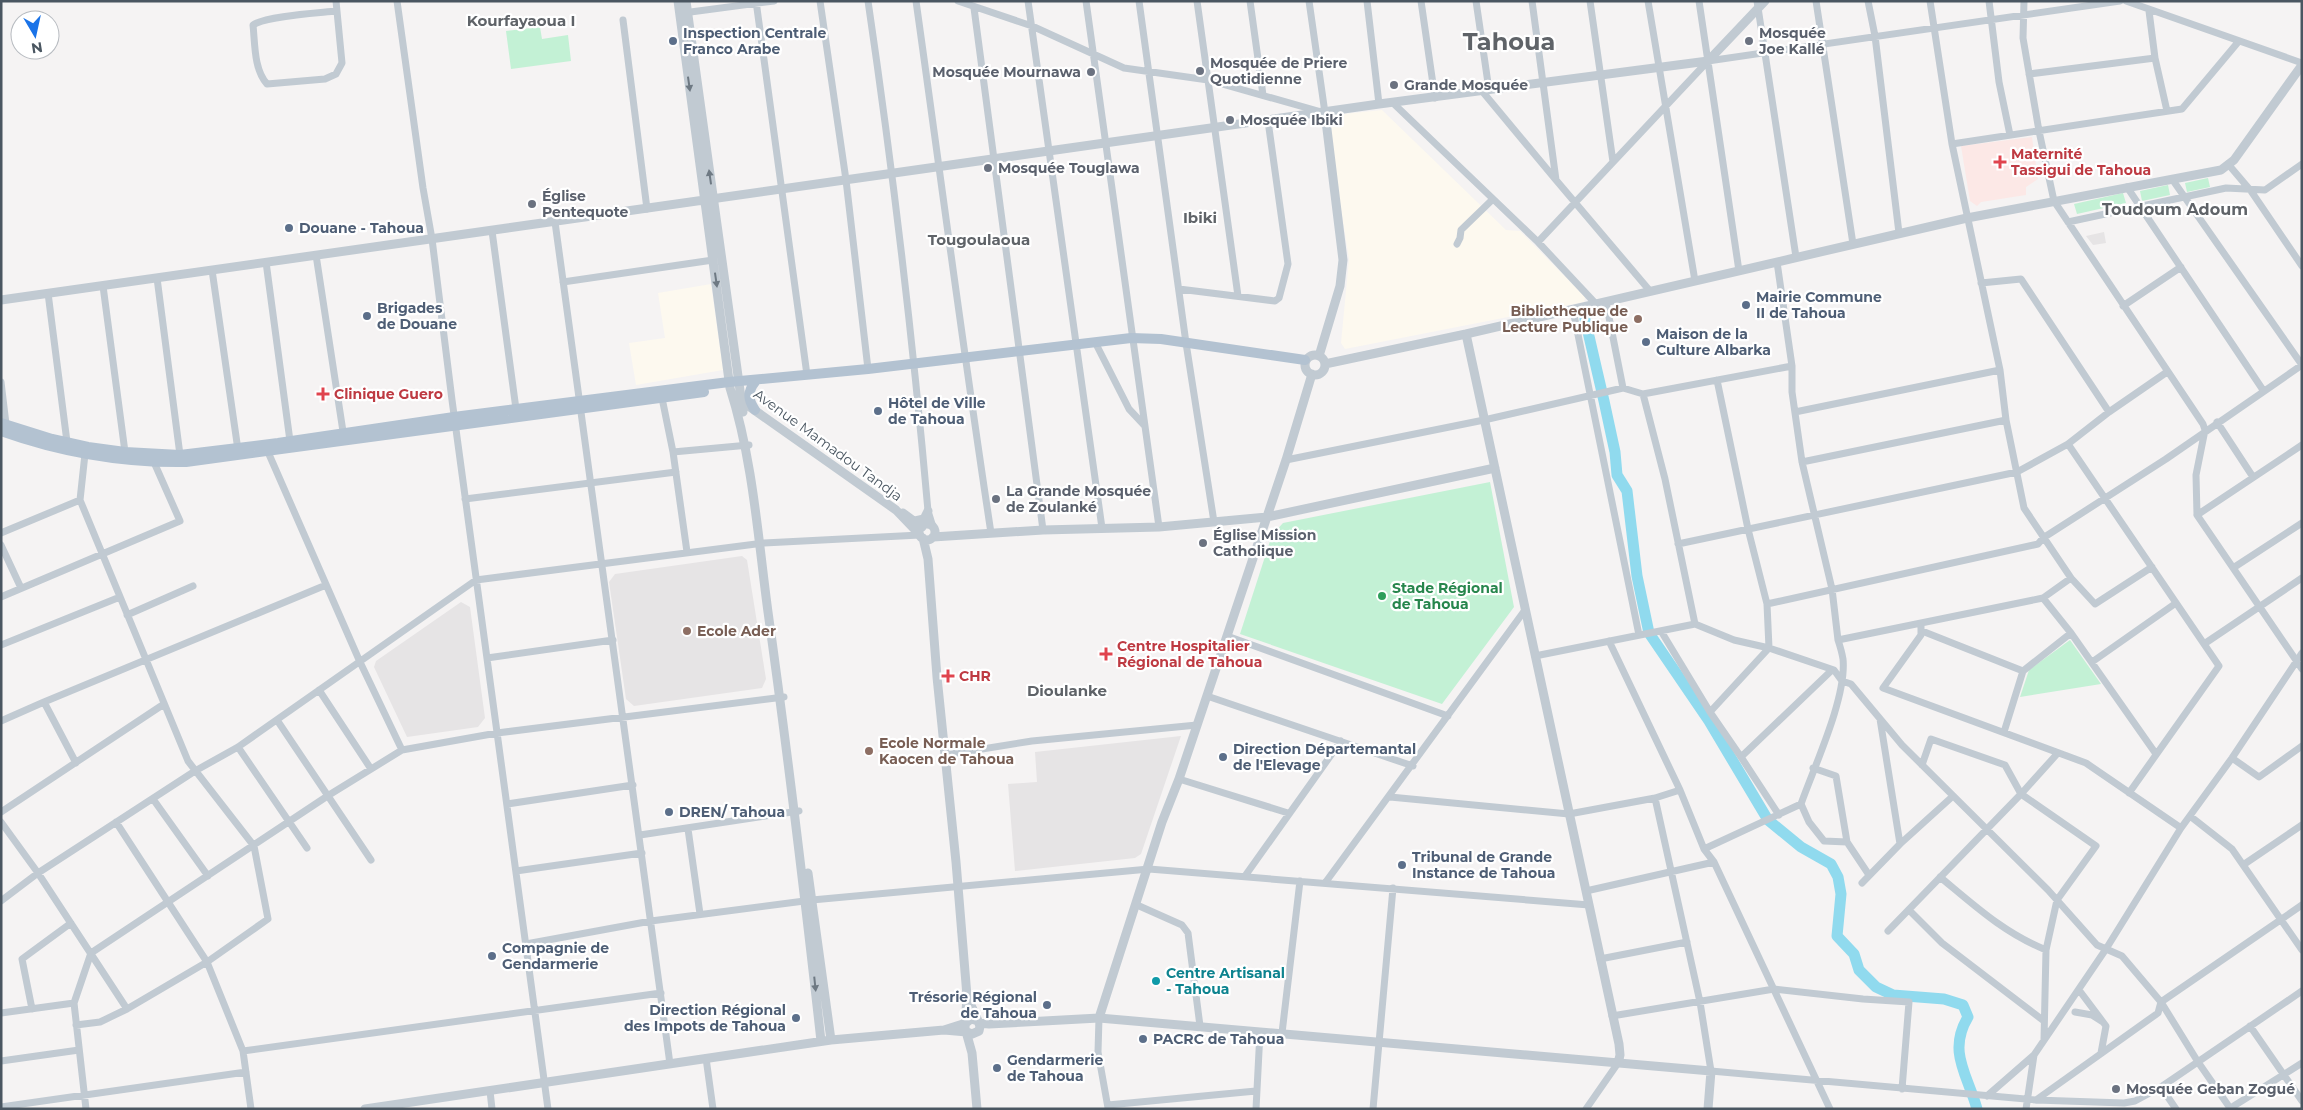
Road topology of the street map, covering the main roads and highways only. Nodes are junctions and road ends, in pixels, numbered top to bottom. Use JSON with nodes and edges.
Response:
{"nodes":[{"id":1,"x":1305,"y":360,"type":"road end"},
{"id":2,"x":760,"y":381,"type":"junction"},
{"id":3,"x":734,"y":385,"type":"junction"},
{"id":4,"x":580,"y":404,"type":"junction"},
{"id":5,"x":755,"y":410,"type":"road end"},
{"id":6,"x":454,"y":421,"type":"junction"},
{"id":7,"x":3,"y":426,"type":"edge"},
{"id":8,"x":344,"y":437,"type":"junction"},
{"id":9,"x":238,"y":452,"type":"junction"}],
"edges":[{"from":1,"to":2,"type":"main road"},
{"from":2,"to":3,"type":"main road"},
{"from":2,"to":5,"type":"main road"},
{"from":3,"to":4,"type":"main road"},
{"from":3,"to":4,"type":"main road"},
{"from":4,"to":6,"type":"main road"},
{"from":4,"to":6,"type":"main road"},
{"from":6,"to":8,"type":"main road"},
{"from":7,"to":9,"type":"main road"},
{"from":7,"to":9,"type":"main road"},
{"from":8,"to":9,"type":"main road"},
{"from":8,"to":9,"type":"main road"}]}
